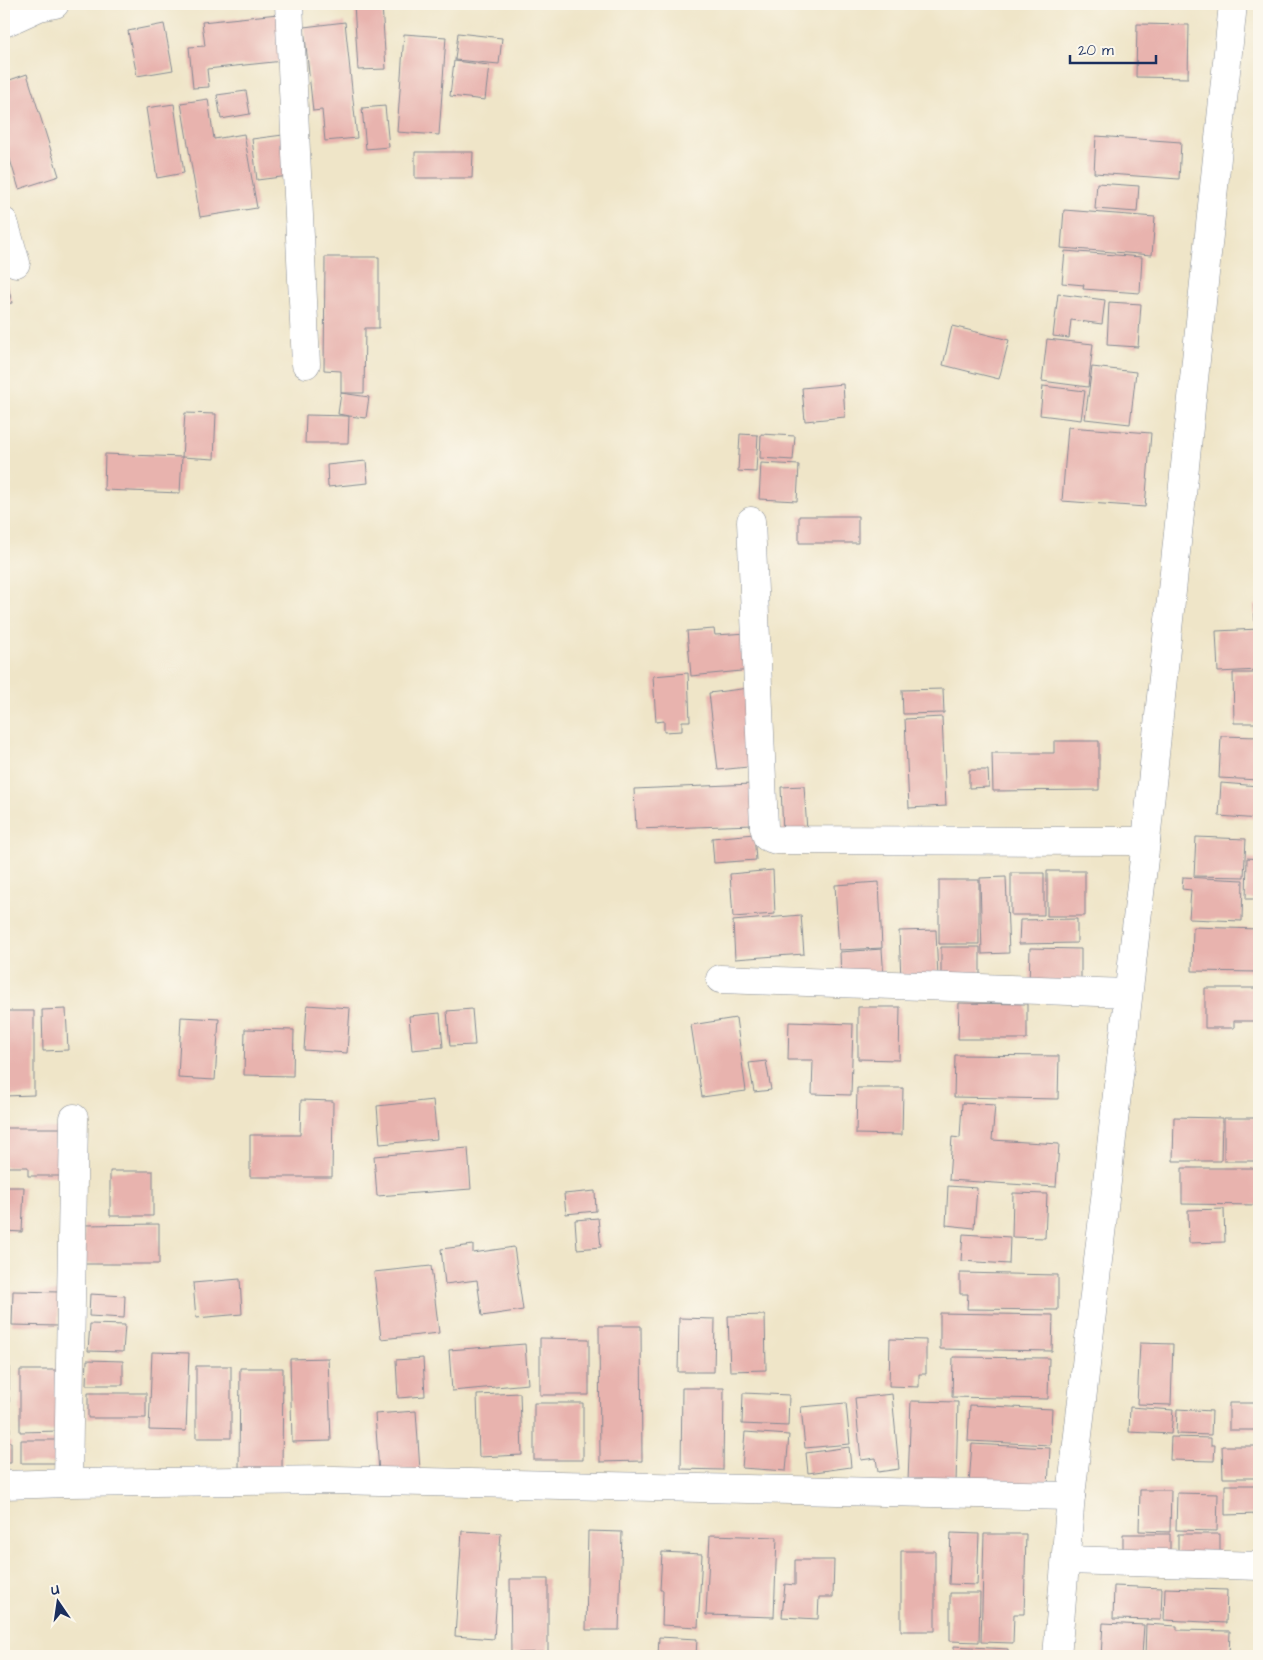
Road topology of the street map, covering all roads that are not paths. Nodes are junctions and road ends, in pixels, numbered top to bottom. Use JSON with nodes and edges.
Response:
{"nodes":[{"id":1,"x":55,"y":4,"type":"edge"},
{"id":2,"x":289,"y":4,"type":"edge"},
{"id":3,"x":1233,"y":4,"type":"edge"},
{"id":4,"x":13,"y":14,"type":"edge"},
{"id":5,"x":4,"y":222,"type":"edge"},
{"id":6,"x":16,"y":263,"type":"dead end"},
{"id":7,"x":306,"y":364,"type":"dead end"},
{"id":8,"x":751,"y":521,"type":"dead end"},
{"id":9,"x":1146,"y":841,"type":"junction"},
{"id":10,"x":720,"y":980,"type":"dead end"},
{"id":11,"x":1128,"y":993,"type":"junction"},
{"id":12,"x":74,"y":1118,"type":"dead end"},
{"id":13,"x":68,"y":1482,"type":"junction"},
{"id":14,"x":4,"y":1485,"type":"edge"},
{"id":15,"x":1071,"y":1496,"type":"junction"},
{"id":16,"x":1067,"y":1560,"type":"junction"},
{"id":17,"x":1259,"y":1566,"type":"edge"},
{"id":18,"x":1057,"y":1656,"type":"edge"}],
"edges":[{"from":1,"to":4,"type":"street"},
{"from":2,"to":7,"type":"street"},
{"from":3,"to":9,"type":"street"},
{"from":5,"to":6,"type":"street"},
{"from":8,"to":9,"type":"street"},
{"from":9,"to":11,"type":"street"},
{"from":10,"to":11,"type":"street"},
{"from":11,"to":15,"type":"street"},
{"from":12,"to":13,"type":"street"},
{"from":13,"to":14,"type":"street"},
{"from":13,"to":15,"type":"street"},
{"from":15,"to":16,"type":"street"},
{"from":16,"to":17,"type":"street"},
{"from":16,"to":18,"type":"street"}]}
